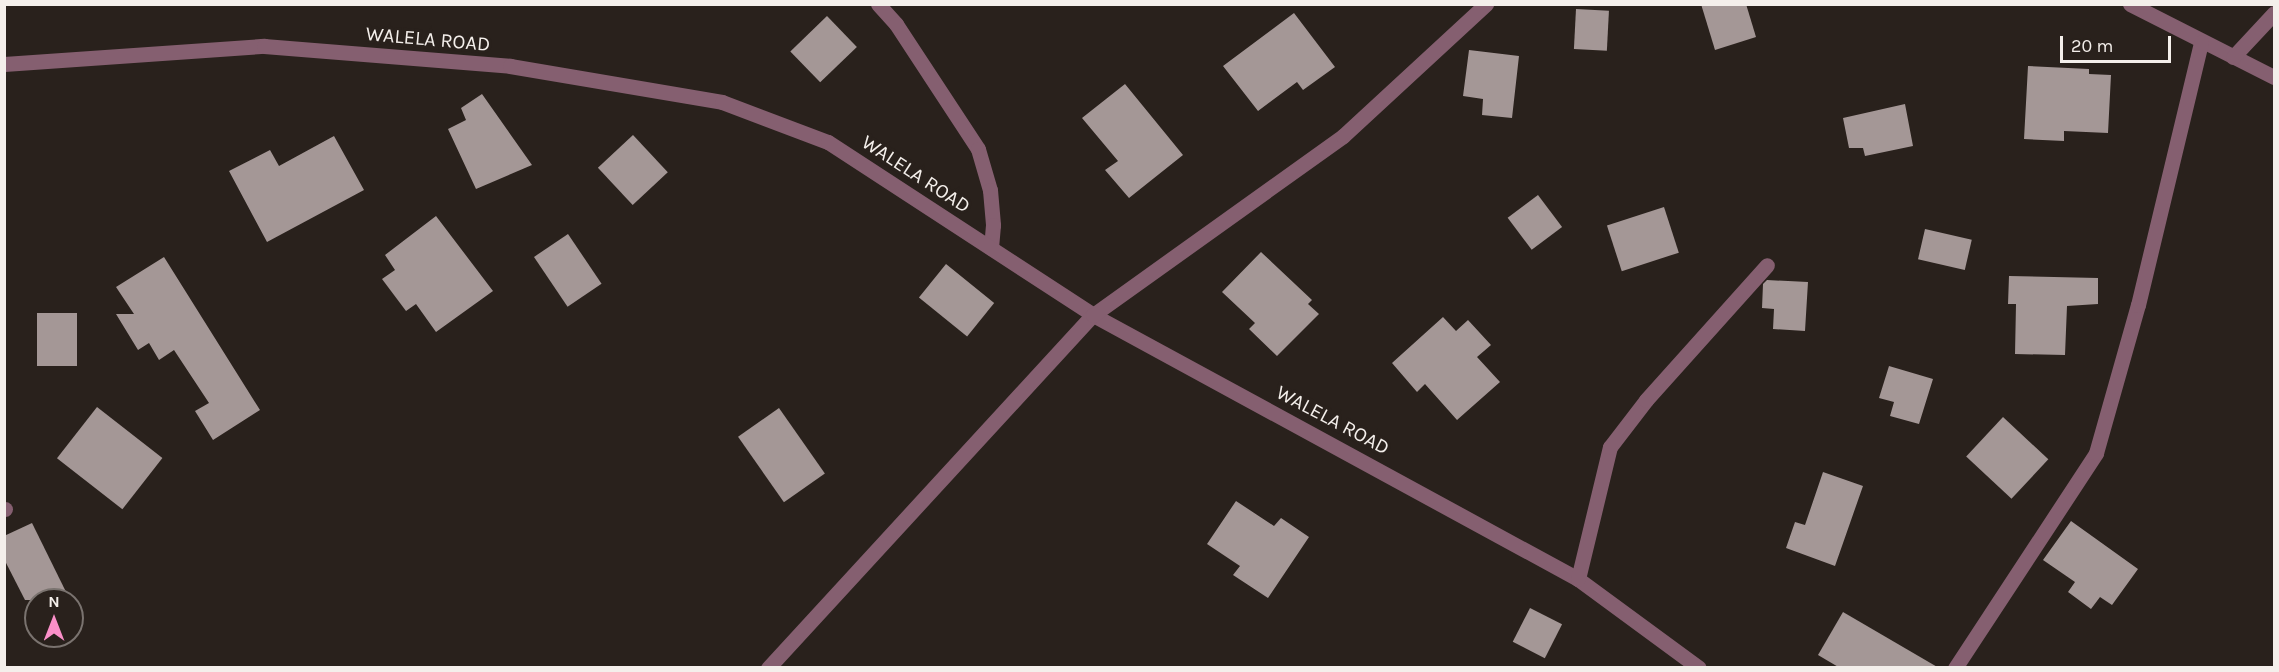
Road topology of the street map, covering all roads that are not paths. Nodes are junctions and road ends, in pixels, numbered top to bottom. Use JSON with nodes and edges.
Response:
{"nodes":[{"id":1,"x":878,"y":4,"type":"edge"},
{"id":2,"x":1486,"y":4,"type":"edge"},
{"id":3,"x":2130,"y":4,"type":"edge"},
{"id":4,"x":2274,"y":13,"type":"edge"},
{"id":5,"x":2201,"y":42,"type":"junction"},
{"id":6,"x":2233,"y":57,"type":"junction"},
{"id":7,"x":4,"y":64,"type":"edge"},
{"id":8,"x":2274,"y":77,"type":"edge"},
{"id":9,"x":991,"y":249,"type":"junction"},
{"id":10,"x":1767,"y":265,"type":"dead end"},
{"id":11,"x":1093,"y":315,"type":"junction"},
{"id":12,"x":1578,"y":579,"type":"junction"},
{"id":13,"x":768,"y":668,"type":"edge"},
{"id":14,"x":1699,"y":668,"type":"edge"},
{"id":15,"x":1955,"y":668,"type":"edge"}],
"edges":[{"from":1,"to":9,"type":"street"},
{"from":2,"to":11,"type":"street"},
{"from":3,"to":5,"type":"street"},
{"from":4,"to":6,"type":"street"},
{"from":5,"to":6,"type":"street"},
{"from":5,"to":15,"type":"street"},
{"from":6,"to":8,"type":"street"},
{"from":7,"to":9,"type":"street","name":"WALELA ROAD"},
{"from":9,"to":11,"type":"street","name":"WALELA ROAD"},
{"from":10,"to":12,"type":"street"},
{"from":11,"to":12,"type":"street","name":"WALELA ROAD"},
{"from":11,"to":13,"type":"street"},
{"from":12,"to":14,"type":"street","name":"WALELA ROAD"}]}
